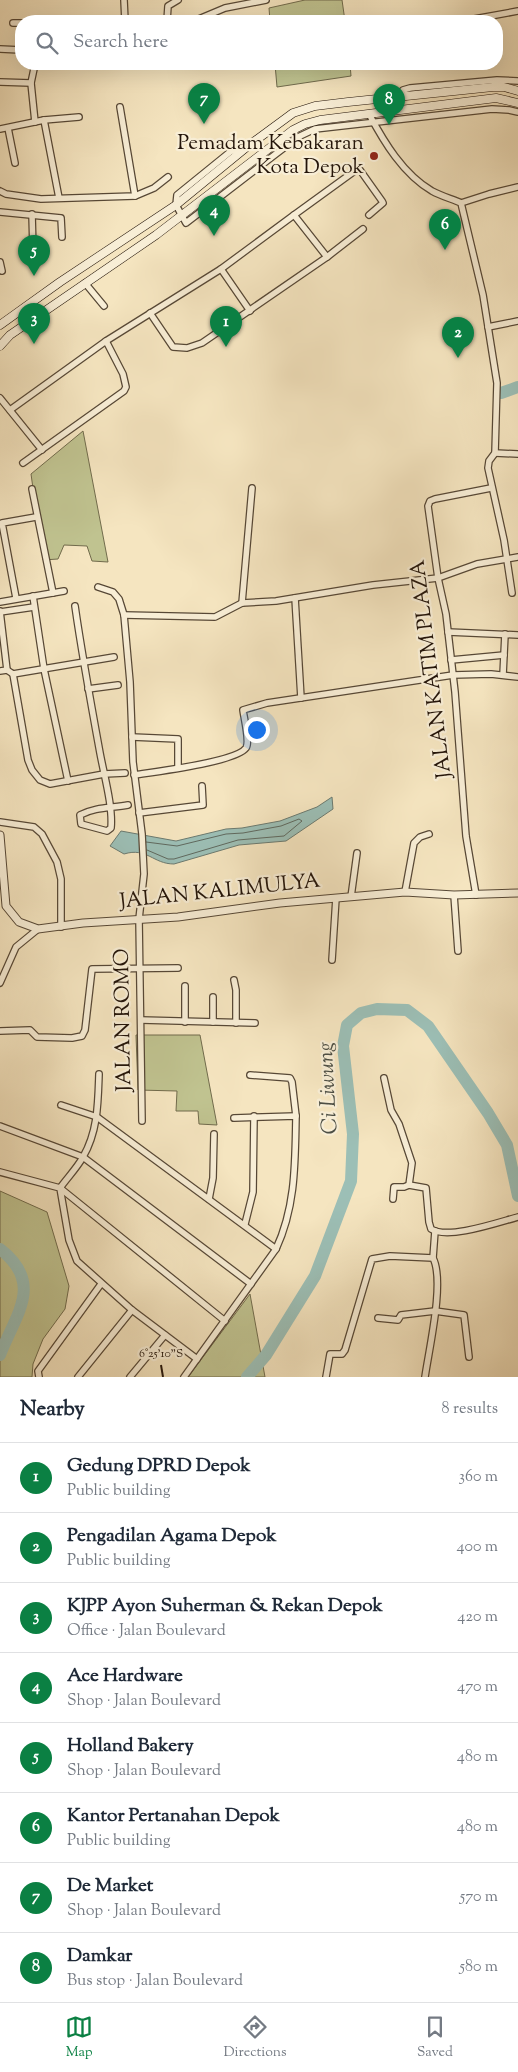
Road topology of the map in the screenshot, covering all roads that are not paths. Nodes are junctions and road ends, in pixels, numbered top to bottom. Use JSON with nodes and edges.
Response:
{"nodes":[{"id":1,"x":124,"y":0,"type":"edge"},
{"id":2,"x":178,"y":0,"type":"edge"},
{"id":3,"x":266,"y":0,"type":"edge"},
{"id":4,"x":518,"y":11,"type":"edge"},
{"id":5,"x":125,"y":15,"type":"edge"},
{"id":6,"x":167,"y":15,"type":"edge"},
{"id":7,"x":208,"y":15,"type":"edge"},
{"id":8,"x":496,"y":15,"type":"edge"},
{"id":9,"x":0,"y":49,"type":"edge"},
{"id":10,"x":15,"y":50,"type":"edge"},
{"id":11,"x":34,"y":70,"type":"edge"},
{"id":12,"x":518,"y":81,"type":"edge"},
{"id":13,"x":0,"y":82,"type":"edge"},
{"id":14,"x":31,"y":82,"type":"junction"},
{"id":15,"x":518,"y":90,"type":"edge"},
{"id":16,"x":397,"y":96,"type":"junction"},
{"id":17,"x":348,"y":102,"type":"junction"},
{"id":18,"x":518,"y":102,"type":"edge"},
{"id":19,"x":120,"y":107,"type":"dead end"},
{"id":20,"x":518,"y":112,"type":"edge"},
{"id":21,"x":369,"y":114,"type":"junction"},
{"id":22,"x":352,"y":116,"type":"junction"},
{"id":23,"x":79,"y":117,"type":"dead end"},
{"id":24,"x":44,"y":120,"type":"junction"},
{"id":25,"x":35,"y":122,"type":"junction"},
{"id":26,"x":374,"y":123,"type":"junction"},
{"id":27,"x":8,"y":128,"type":"junction"},
{"id":28,"x":0,"y":129,"type":"edge"},
{"id":29,"x":15,"y":163,"type":"dead end"},
{"id":30,"x":168,"y":176,"type":"dead end"},
{"id":31,"x":518,"y":188,"type":"edge"},
{"id":32,"x":0,"y":191,"type":"edge"},
{"id":33,"x":134,"y":196,"type":"junction"},
{"id":34,"x":58,"y":198,"type":"junction"},
{"id":35,"x":461,"y":203,"type":"junction"},
{"id":36,"x":176,"y":206,"type":"junction"},
{"id":37,"x":0,"y":212,"type":"edge"},
{"id":38,"x":32,"y":214,"type":"junction"},
{"id":39,"x":294,"y":215,"type":"junction"},
{"id":40,"x":369,"y":215,"type":"dead end"},
{"id":41,"x":182,"y":216,"type":"junction"},
{"id":42,"x":363,"y":229,"type":"dead end"},
{"id":43,"x":62,"y":237,"type":"dead end"},
{"id":44,"x":33,"y":250,"type":"dead end"},
{"id":45,"x":326,"y":257,"type":"junction"},
{"id":46,"x":0,"y":262,"type":"edge"},
{"id":47,"x":221,"y":269,"type":"junction"},
{"id":48,"x":2,"y":271,"type":"dead end"},
{"id":49,"x":85,"y":283,"type":"junction"},
{"id":50,"x":104,"y":306,"type":"dead end"},
{"id":51,"x":250,"y":311,"type":"junction"},
{"id":52,"x":150,"y":313,"type":"junction"},
{"id":53,"x":518,"y":322,"type":"edge"},
{"id":54,"x":0,"y":325,"type":"edge"},
{"id":55,"x":488,"y":327,"type":"junction"},
{"id":56,"x":106,"y":341,"type":"junction"},
{"id":57,"x":0,"y":346,"type":"edge"},
{"id":58,"x":0,"y":398,"type":"edge"},
{"id":59,"x":10,"y":410,"type":"junction"},
{"id":60,"x":42,"y":450,"type":"junction"},
{"id":61,"x":495,"y":453,"type":"junction"},
{"id":62,"x":518,"y":454,"type":"edge"},
{"id":63,"x":23,"y":463,"type":"dead end"},
{"id":64,"x":252,"y":488,"type":"dead end"},
{"id":65,"x":491,"y":488,"type":"junction"},
{"id":66,"x":32,"y":489,"type":"dead end"},
{"id":67,"x":36,"y":517,"type":"junction"},
{"id":68,"x":1,"y":523,"type":"edge"},
{"id":69,"x":518,"y":557,"type":"edge"},
{"id":70,"x":508,"y":560,"type":"junction"},
{"id":71,"x":438,"y":578,"type":"junction"},
{"id":72,"x":98,"y":587,"type":"dead end"},
{"id":73,"x":64,"y":591,"type":"dead end"},
{"id":74,"x":53,"y":592,"type":"junction"},
{"id":75,"x":512,"y":593,"type":"dead end"},
{"id":76,"x":33,"y":596,"type":"junction"},
{"id":77,"x":16,"y":598,"type":"junction"},
{"id":78,"x":295,"y":598,"type":"junction"},
{"id":79,"x":0,"y":602,"type":"edge"},
{"id":80,"x":242,"y":603,"type":"junction"},
{"id":81,"x":75,"y":606,"type":"dead end"},
{"id":82,"x":34,"y":607,"type":"junction"},
{"id":83,"x":0,"y":612,"type":"edge"},
{"id":84,"x":124,"y":615,"type":"junction"},
{"id":85,"x":448,"y":632,"type":"junction"},
{"id":86,"x":505,"y":634,"type":"junction"},
{"id":87,"x":518,"y":635,"type":"edge"},
{"id":88,"x":504,"y":655,"type":"junction"},
{"id":89,"x":114,"y":657,"type":"dead end"},
{"id":90,"x":450,"y":660,"type":"junction"},
{"id":91,"x":83,"y":662,"type":"junction"},
{"id":92,"x":44,"y":669,"type":"junction"},
{"id":93,"x":7,"y":670,"type":"junction"},
{"id":94,"x":0,"y":671,"type":"edge"},
{"id":95,"x":13,"y":674,"type":"junction"},
{"id":96,"x":503,"y":675,"type":"junction"},
{"id":97,"x":453,"y":676,"type":"junction"},
{"id":98,"x":518,"y":677,"type":"edge"},
{"id":99,"x":118,"y":685,"type":"dead end"},
{"id":100,"x":88,"y":689,"type":"junction"},
{"id":101,"x":301,"y":698,"type":"junction"},
{"id":102,"x":132,"y":737,"type":"junction"},
{"id":103,"x":178,"y":768,"type":"junction"},
{"id":104,"x":125,"y":773,"type":"dead end"},
{"id":105,"x":104,"y":774,"type":"junction"},
{"id":106,"x":134,"y":774,"type":"junction"},
{"id":107,"x":68,"y":781,"type":"junction"},
{"id":108,"x":202,"y":786,"type":"dead end"},
{"id":109,"x":128,"y":805,"type":"dead end"},
{"id":110,"x":109,"y":808,"type":"junction"},
{"id":111,"x":139,"y":814,"type":"junction"},
{"id":112,"x":0,"y":822,"type":"edge"},
{"id":113,"x":429,"y":834,"type":"dead end"},
{"id":114,"x":0,"y":835,"type":"edge"},
{"id":115,"x":357,"y":853,"type":"dead end"},
{"id":116,"x":405,"y":892,"type":"junction"},
{"id":117,"x":518,"y":893,"type":"edge"},
{"id":118,"x":454,"y":895,"type":"junction"},
{"id":119,"x":476,"y":895,"type":"junction"},
{"id":120,"x":351,"y":897,"type":"junction"},
{"id":121,"x":2,"y":898,"type":"edge"},
{"id":122,"x":336,"y":898,"type":"junction"},
{"id":123,"x":139,"y":920,"type":"junction"},
{"id":124,"x":61,"y":927,"type":"junction"},
{"id":125,"x":38,"y":929,"type":"junction"},
{"id":126,"x":458,"y":952,"type":"dead end"},
{"id":127,"x":332,"y":960,"type":"dead end"},
{"id":128,"x":178,"y":968,"type":"dead end"},
{"id":129,"x":141,"y":969,"type":"junction"},
{"id":130,"x":234,"y":980,"type":"dead end"},
{"id":131,"x":0,"y":983,"type":"edge"},
{"id":132,"x":185,"y":986,"type":"dead end"},
{"id":133,"x":213,"y":997,"type":"dead end"},
{"id":134,"x":141,"y":1020,"type":"junction"},
{"id":135,"x":186,"y":1022,"type":"junction"},
{"id":136,"x":213,"y":1022,"type":"junction"},
{"id":137,"x":236,"y":1023,"type":"junction"},
{"id":138,"x":255,"y":1023,"type":"dead end"},
{"id":139,"x":0,"y":1031,"type":"edge"},
{"id":140,"x":99,"y":1074,"type":"dead end"},
{"id":141,"x":250,"y":1075,"type":"dead end"},
{"id":142,"x":384,"y":1078,"type":"dead end"},
{"id":143,"x":61,"y":1105,"type":"dead end"},
{"id":144,"x":254,"y":1116,"type":"junction"},
{"id":145,"x":296,"y":1116,"type":"junction"},
{"id":146,"x":97,"y":1117,"type":"junction"},
{"id":147,"x":234,"y":1118,"type":"dead end"},
{"id":148,"x":142,"y":1121,"type":"dead end"},
{"id":149,"x":0,"y":1126,"type":"edge"},
{"id":150,"x":214,"y":1134,"type":"dead end"},
{"id":151,"x":83,"y":1157,"type":"junction"},
{"id":152,"x":0,"y":1172,"type":"edge"},
{"id":153,"x":410,"y":1185,"type":"junction"},
{"id":154,"x":60,"y":1188,"type":"junction"},
{"id":155,"x":209,"y":1198,"type":"junction"},
{"id":156,"x":393,"y":1199,"type":"dead end"},
{"id":157,"x":518,"y":1218,"type":"edge"},
{"id":158,"x":245,"y":1224,"type":"junction"},
{"id":159,"x":435,"y":1231,"type":"junction"},
{"id":160,"x":276,"y":1248,"type":"junction"},
{"id":161,"x":432,"y":1258,"type":"junction"},
{"id":162,"x":101,"y":1284,"type":"junction"},
{"id":163,"x":251,"y":1284,"type":"junction"},
{"id":164,"x":132,"y":1310,"type":"junction"},
{"id":165,"x":435,"y":1311,"type":"junction"},
{"id":166,"x":378,"y":1318,"type":"dead end"},
{"id":167,"x":225,"y":1321,"type":"junction"},
{"id":168,"x":165,"y":1335,"type":"junction"},
{"id":169,"x":469,"y":1357,"type":"dead end"},
{"id":170,"x":196,"y":1359,"type":"junction"},
{"id":171,"x":39,"y":1374,"type":"edge"},
{"id":172,"x":46,"y":1377,"type":"edge"},
{"id":173,"x":78,"y":1377,"type":"edge"},
{"id":174,"x":130,"y":1377,"type":"edge"},
{"id":175,"x":184,"y":1377,"type":"edge"},
{"id":176,"x":326,"y":1377,"type":"edge"},
{"id":177,"x":425,"y":1377,"type":"edge"}],
"edges":[{"from":1,"to":5,"type":"street"},
{"from":2,"to":6,"type":"street"},
{"from":3,"to":7,"type":"street"},
{"from":4,"to":8,"type":"street"},
{"from":9,"to":10,"type":"street"},
{"from":11,"to":14,"type":"street"},
{"from":12,"to":16,"type":"street"},
{"from":13,"to":14,"type":"street"},
{"from":14,"to":25,"type":"street"},
{"from":15,"to":16,"type":"main road"},
{"from":16,"to":17,"type":"main road"},
{"from":17,"to":22,"type":"main road"},
{"from":17,"to":36,"type":"main road"},
{"from":18,"to":21,"type":"main road"},
{"from":19,"to":33,"type":"street"},
{"from":20,"to":26,"type":"street"},
{"from":21,"to":22,"type":"main road"},
{"from":21,"to":26,"type":"street"},
{"from":22,"to":41,"type":"main road"},
{"from":23,"to":24,"type":"street"},
{"from":24,"to":25,"type":"street"},
{"from":24,"to":34,"type":"street"},
{"from":25,"to":27,"type":"street"},
{"from":26,"to":35,"type":"street"},
{"from":26,"to":41,"type":"street"},
{"from":27,"to":28,"type":"street"},
{"from":27,"to":29,"type":"street"},
{"from":30,"to":33,"type":"street"},
{"from":31,"to":35,"type":"street"},
{"from":32,"to":34,"type":"street"},
{"from":33,"to":34,"type":"street"},
{"from":35,"to":55,"type":"street"},
{"from":36,"to":41,"type":"street"},
{"from":36,"to":54,"type":"main road"},
{"from":37,"to":38,"type":"street"},
{"from":38,"to":43,"type":"street"},
{"from":38,"to":44,"type":"street"},
{"from":39,"to":40,"type":"street"},
{"from":39,"to":45,"type":"street"},
{"from":39,"to":47,"type":"street"},
{"from":41,"to":49,"type":"main road"},
{"from":42,"to":45,"type":"street"},
{"from":45,"to":51,"type":"street"},
{"from":46,"to":48,"type":"street"},
{"from":47,"to":51,"type":"street"},
{"from":47,"to":52,"type":"street"},
{"from":49,"to":50,"type":"street"},
{"from":49,"to":57,"type":"main road"},
{"from":51,"to":52,"type":"street"},
{"from":52,"to":56,"type":"street"},
{"from":53,"to":55,"type":"street"},
{"from":55,"to":61,"type":"street"},
{"from":56,"to":59,"type":"street"},
{"from":56,"to":60,"type":"street"},
{"from":58,"to":59,"type":"street"},
{"from":59,"to":60,"type":"street"},
{"from":60,"to":63,"type":"street"},
{"from":61,"to":62,"type":"street"},
{"from":61,"to":65,"type":"street"},
{"from":64,"to":80,"type":"street"},
{"from":65,"to":70,"type":"street"},
{"from":65,"to":71,"type":"street","name":"JALAN KATIM PLAZA"},
{"from":66,"to":67,"type":"street"},
{"from":67,"to":68,"type":"street"},
{"from":67,"to":74,"type":"street"},
{"from":68,"to":77,"type":"street"},
{"from":69,"to":70,"type":"street"},
{"from":70,"to":71,"type":"street"},
{"from":70,"to":75,"type":"street"},
{"from":71,"to":78,"type":"street"},
{"from":71,"to":85,"type":"street","name":"JALAN KATIM PLAZA"},
{"from":72,"to":84,"type":"street","name":"JALAN ROMO"},
{"from":73,"to":74,"type":"street"},
{"from":74,"to":76,"type":"street"},
{"from":76,"to":77,"type":"street"},
{"from":76,"to":82,"type":"street"},
{"from":77,"to":79,"type":"street"},
{"from":78,"to":80,"type":"street"},
{"from":78,"to":101,"type":"street"},
{"from":80,"to":84,"type":"street"},
{"from":81,"to":91,"type":"street"},
{"from":82,"to":83,"type":"street"},
{"from":82,"to":92,"type":"street"},
{"from":83,"to":93,"type":"street"},
{"from":84,"to":102,"type":"street","name":"JALAN ROMO"},
{"from":85,"to":86,"type":"street"},
{"from":85,"to":90,"type":"street","name":"JALAN KATIM PLAZA"},
{"from":86,"to":87,"type":"street"},
{"from":86,"to":88,"type":"street"},
{"from":88,"to":90,"type":"street"},
{"from":88,"to":96,"type":"street"},
{"from":89,"to":91,"type":"street"},
{"from":90,"to":97,"type":"street","name":"JALAN KATIM PLAZA"},
{"from":91,"to":92,"type":"street"},
{"from":91,"to":100,"type":"street"},
{"from":92,"to":95,"type":"street"},
{"from":92,"to":107,"type":"street"},
{"from":93,"to":94,"type":"street"},
{"from":93,"to":95,"type":"street"},
{"from":95,"to":107,"type":"street"},
{"from":96,"to":97,"type":"street"},
{"from":96,"to":98,"type":"street"},
{"from":97,"to":101,"type":"street"},
{"from":97,"to":119,"type":"street","name":"JALAN KATIM PLAZA"},
{"from":99,"to":100,"type":"street"},
{"from":100,"to":105,"type":"street"},
{"from":101,"to":103,"type":"street"},
{"from":102,"to":103,"type":"street"},
{"from":102,"to":106,"type":"street","name":"JALAN ROMO"},
{"from":103,"to":106,"type":"street"},
{"from":104,"to":105,"type":"street"},
{"from":105,"to":107,"type":"street"},
{"from":105,"to":110,"type":"street"},
{"from":106,"to":111,"type":"street","name":"JALAN ROMO"},
{"from":108,"to":111,"type":"street"},
{"from":109,"to":110,"type":"street"},
{"from":110,"to":110,"type":"street"},
{"from":111,"to":123,"type":"street","name":"JALAN ROMO"},
{"from":112,"to":124,"type":"street"},
{"from":113,"to":116,"type":"street"},
{"from":114,"to":121,"type":"street"},
{"from":115,"to":120,"type":"street"},
{"from":116,"to":118,"type":"street","name":"JALAN KALIMULYA"},
{"from":116,"to":120,"type":"street","name":"JALAN KALIMULYA"},
{"from":117,"to":119,"type":"street","name":"JALAN KALIMULYA"},
{"from":118,"to":119,"type":"street","name":"JALAN KALIMULYA"},
{"from":118,"to":126,"type":"street"},
{"from":120,"to":122,"type":"street","name":"JALAN KALIMULYA"},
{"from":121,"to":125,"type":"street"},
{"from":122,"to":123,"type":"street","name":"JALAN KALIMULYA"},
{"from":122,"to":127,"type":"street"},
{"from":123,"to":124,"type":"street","name":"JALAN KALIMULYA"},
{"from":123,"to":129,"type":"street","name":"JALAN ROMO"},
{"from":124,"to":125,"type":"street","name":"JALAN KALIMULYA"},
{"from":125,"to":131,"type":"street"},
{"from":128,"to":129,"type":"street"},
{"from":129,"to":134,"type":"street","name":"JALAN ROMO"},
{"from":129,"to":139,"type":"street"},
{"from":130,"to":137,"type":"street"},
{"from":132,"to":135,"type":"street"},
{"from":133,"to":136,"type":"street"},
{"from":134,"to":135,"type":"street"},
{"from":134,"to":148,"type":"street","name":"JALAN ROMO"},
{"from":135,"to":136,"type":"street"},
{"from":136,"to":137,"type":"street"},
{"from":137,"to":138,"type":"street"},
{"from":140,"to":146,"type":"street"},
{"from":141,"to":145,"type":"street"},
{"from":142,"to":153,"type":"street"},
{"from":143,"to":146,"type":"street"},
{"from":144,"to":145,"type":"street"},
{"from":144,"to":147,"type":"street"},
{"from":144,"to":158,"type":"street"},
{"from":145,"to":160,"type":"street"},
{"from":146,"to":151,"type":"street"},
{"from":146,"to":155,"type":"street"},
{"from":149,"to":151,"type":"street"},
{"from":150,"to":155,"type":"street"},
{"from":151,"to":154,"type":"street"},
{"from":151,"to":163,"type":"street"},
{"from":152,"to":154,"type":"street"},
{"from":153,"to":156,"type":"street"},
{"from":153,"to":159,"type":"street"},
{"from":154,"to":162,"type":"street"},
{"from":154,"to":167,"type":"street"},
{"from":155,"to":158,"type":"street"},
{"from":157,"to":159,"type":"street"},
{"from":158,"to":160,"type":"street"},
{"from":159,"to":161,"type":"street"},
{"from":160,"to":163,"type":"street"},
{"from":161,"to":165,"type":"street"},
{"from":161,"to":176,"type":"street"},
{"from":162,"to":164,"type":"street"},
{"from":162,"to":171,"type":"street"},
{"from":163,"to":167,"type":"street"},
{"from":164,"to":168,"type":"street"},
{"from":164,"to":173,"type":"street"},
{"from":165,"to":166,"type":"street"},
{"from":165,"to":169,"type":"street"},
{"from":165,"to":177,"type":"street"},
{"from":167,"to":170,"type":"street"},
{"from":168,"to":170,"type":"street"},
{"from":168,"to":174,"type":"street"},
{"from":170,"to":175,"type":"street"},
{"from":171,"to":172,"type":"street"}]}
